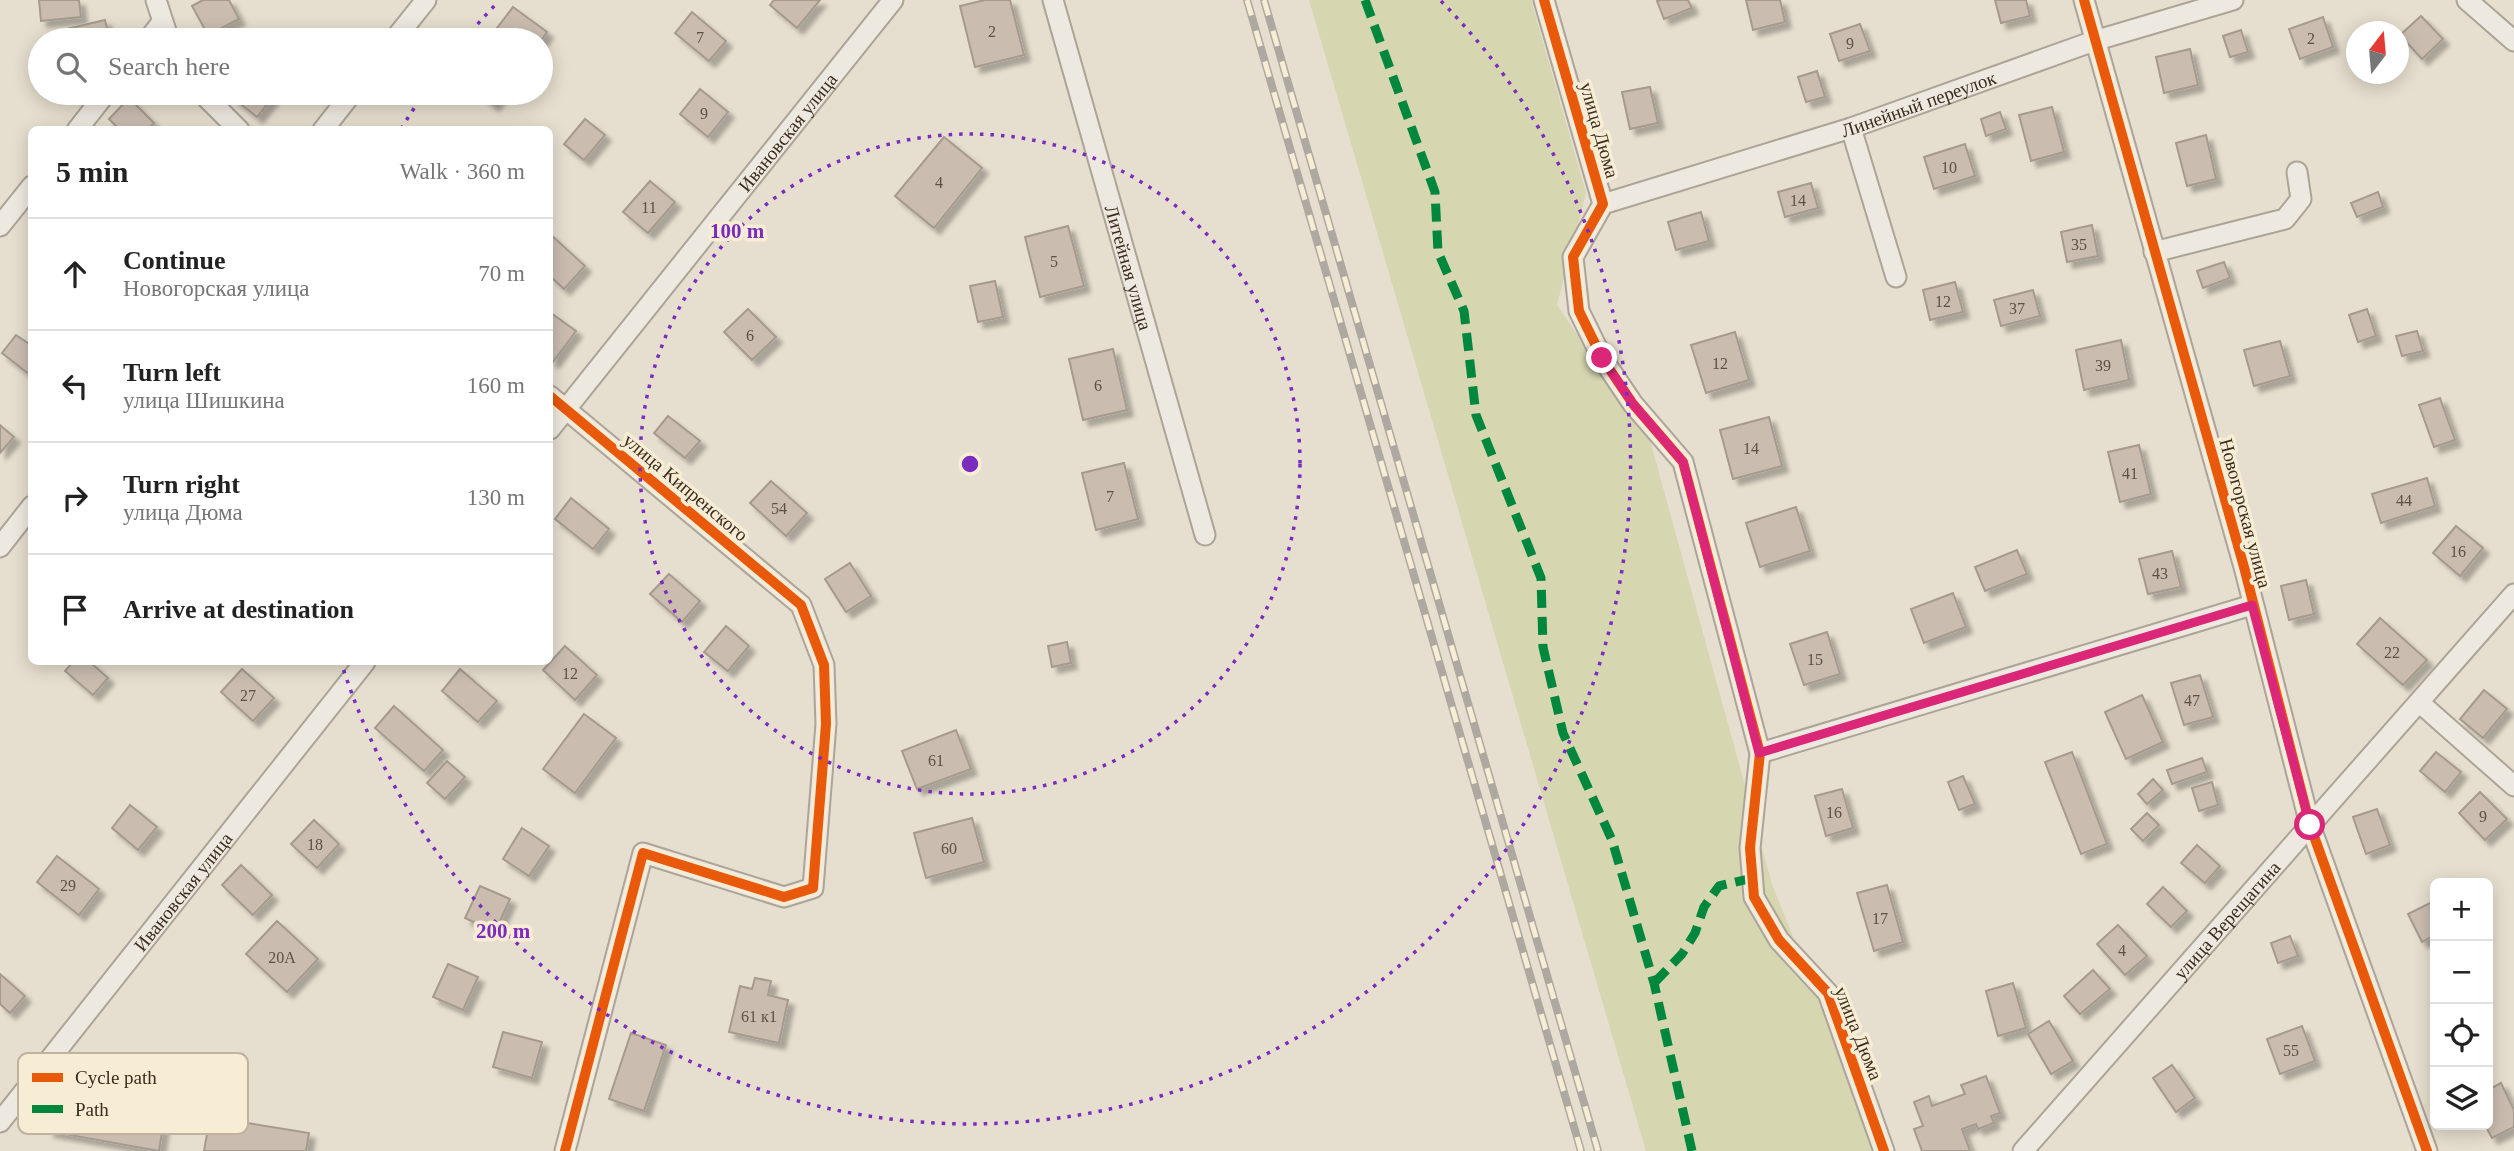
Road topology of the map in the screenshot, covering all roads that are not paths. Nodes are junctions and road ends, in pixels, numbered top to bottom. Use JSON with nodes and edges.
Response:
{"nodes":[{"id":1,"x":156,"y":0,"type":"edge"},
{"id":2,"x":426,"y":0,"type":"edge"},
{"id":3,"x":893,"y":0,"type":"edge"},
{"id":4,"x":1053,"y":0,"type":"edge"},
{"id":5,"x":1544,"y":0,"type":"edge"},
{"id":6,"x":2084,"y":0,"type":"edge"},
{"id":7,"x":2233,"y":0,"type":"edge"},
{"id":8,"x":2467,"y":0,"type":"edge"},
{"id":9,"x":165,"y":28,"type":"edge"},
{"id":10,"x":404,"y":28,"type":"edge"},
{"id":11,"x":2514,"y":40,"type":"edge"},
{"id":12,"x":2094,"y":41,"type":"junction"},
{"id":13,"x":97,"y":105,"type":"edge"},
{"id":14,"x":214,"y":105,"type":"edge"},
{"id":15,"x":343,"y":105,"type":"edge"},
{"id":16,"x":80,"y":126,"type":"edge"},
{"id":17,"x":235,"y":126,"type":"edge"},
{"id":18,"x":326,"y":126,"type":"edge"},
{"id":19,"x":1851,"y":128,"type":"junction"},
{"id":20,"x":2297,"y":172,"type":"dead end"},
{"id":21,"x":28,"y":191,"type":"edge"},
{"id":22,"x":1603,"y":204,"type":"junction"},
{"id":23,"x":0,"y":226,"type":"edge"},
{"id":24,"x":2154,"y":252,"type":"junction"},
{"id":25,"x":1896,"y":276,"type":"dead end"},
{"id":26,"x":553,"y":399,"type":"edge"},
{"id":27,"x":565,"y":409,"type":"junction"},
{"id":28,"x":553,"y":425,"type":"edge"},
{"id":29,"x":28,"y":511,"type":"edge"},
{"id":30,"x":1205,"y":535,"type":"dead end"},
{"id":31,"x":0,"y":547,"type":"edge"},
{"id":32,"x":2514,"y":594,"type":"edge"},
{"id":33,"x":2252,"y":605,"type":"junction"},
{"id":34,"x":363,"y":665,"type":"edge"},
{"id":35,"x":2420,"y":703,"type":"junction"},
{"id":36,"x":1759,"y":753,"type":"junction"},
{"id":37,"x":2514,"y":786,"type":"edge"},
{"id":38,"x":2310,"y":825,"type":"junction"},
{"id":39,"x":55,"y":1053,"type":"edge"},
{"id":40,"x":18,"y":1099,"type":"edge"},
{"id":41,"x":0,"y":1122,"type":"edge"},
{"id":42,"x":565,"y":1151,"type":"edge"},
{"id":43,"x":1884,"y":1151,"type":"edge"},
{"id":44,"x":2022,"y":1151,"type":"edge"},
{"id":45,"x":2427,"y":1151,"type":"edge"}],
"edges":[{"from":1,"to":9,"type":"street"},
{"from":2,"to":10,"type":"street"},
{"from":3,"to":27,"type":"street","name":"Ивановская улица"},
{"from":4,"to":30,"type":"street","name":"Литейная улица"},
{"from":5,"to":22,"type":"street","name":"улица Дюма"},
{"from":6,"to":12,"type":"street","name":"Новогорская улица"},
{"from":7,"to":12,"type":"street","name":"Линейный переулок"},
{"from":8,"to":11,"type":"street"},
{"from":12,"to":19,"type":"street","name":"Линейный переулок"},
{"from":12,"to":24,"type":"street","name":"Новогорская улица"},
{"from":13,"to":16,"type":"street"},
{"from":14,"to":17,"type":"street"},
{"from":15,"to":18,"type":"street"},
{"from":19,"to":22,"type":"street","name":"Линейный переулок"},
{"from":19,"to":25,"type":"street"},
{"from":20,"to":24,"type":"street"},
{"from":21,"to":23,"type":"street"},
{"from":22,"to":36,"type":"street","name":"улица Дюма"},
{"from":24,"to":33,"type":"street","name":"Новогорская улица"},
{"from":26,"to":27,"type":"street","name":"улица Кипренского"},
{"from":27,"to":28,"type":"street","name":"Ивановская улица"},
{"from":27,"to":42,"type":"street","name":"улица Кипренского"},
{"from":29,"to":31,"type":"street"},
{"from":32,"to":35,"type":"street","name":"улица Верещагина"},
{"from":33,"to":36,"type":"street"},
{"from":33,"to":38,"type":"street","name":"Новогорская улица"},
{"from":34,"to":39,"type":"street","name":"Ивановская улица"},
{"from":35,"to":37,"type":"street"},
{"from":35,"to":38,"type":"street","name":"улица Верещагина"},
{"from":36,"to":43,"type":"street","name":"улица Дюма"},
{"from":38,"to":44,"type":"street","name":"улица Верещагина"},
{"from":38,"to":45,"type":"street","name":"Новогорская улица"},
{"from":40,"to":41,"type":"street","name":"Ивановская улица"}]}
